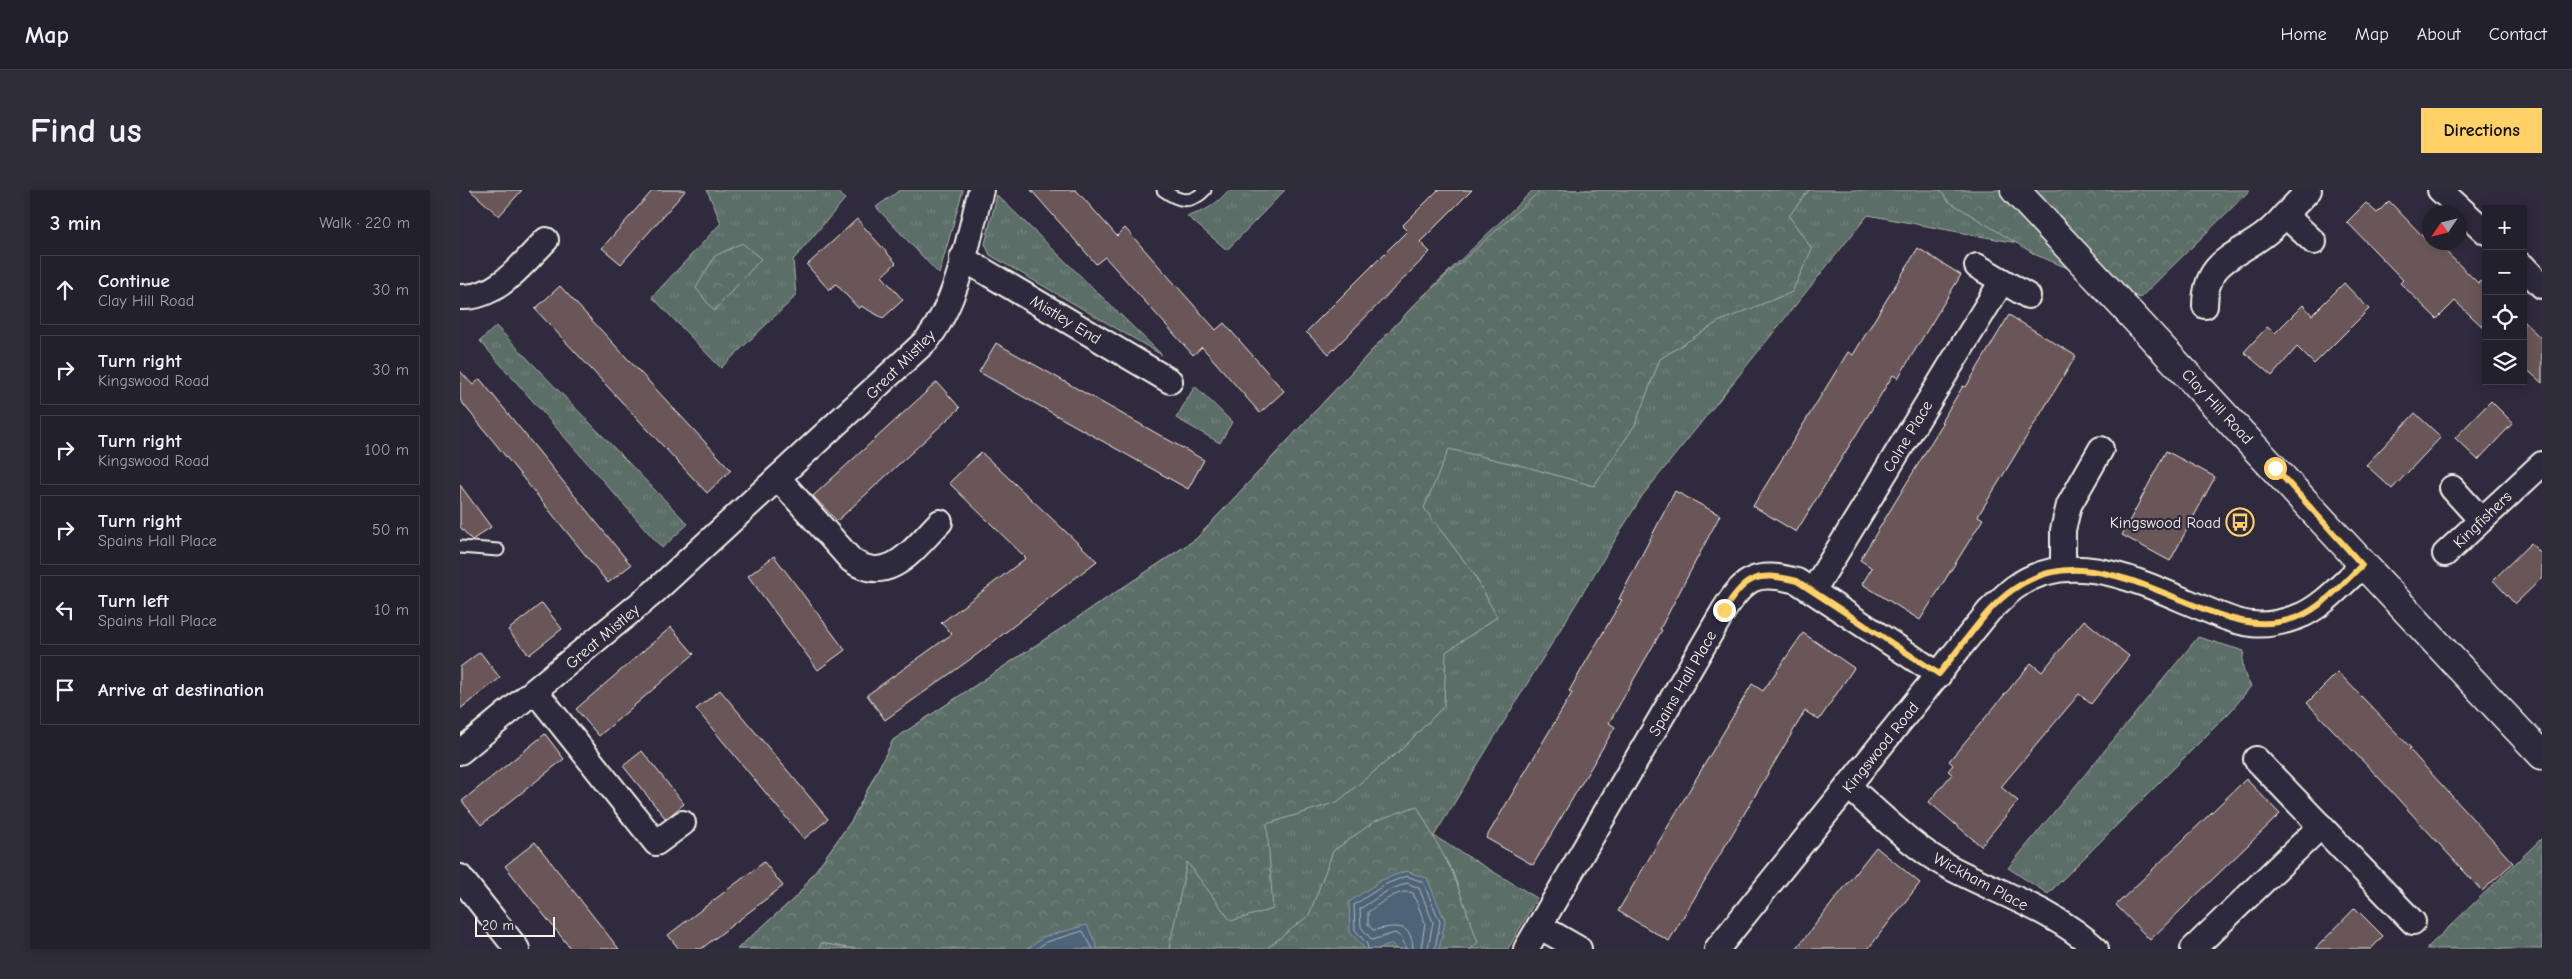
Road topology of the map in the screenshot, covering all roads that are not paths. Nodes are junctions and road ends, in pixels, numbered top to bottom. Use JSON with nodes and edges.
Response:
{"nodes":[{"id":1,"x":981,"y":190,"type":"edge"},
{"id":2,"x":1164,"y":190,"type":"edge"},
{"id":3,"x":1205,"y":190,"type":"edge"},
{"id":4,"x":2015,"y":190,"type":"edge"},
{"id":5,"x":2309,"y":190,"type":"edge"},
{"id":6,"x":2440,"y":190,"type":"edge"},
{"id":7,"x":2285,"y":216,"type":"junction"},
{"id":8,"x":2482,"y":228,"type":"edge"},
{"id":9,"x":546,"y":240,"type":"dead end"},
{"id":10,"x":2314,"y":242,"type":"dead end"},
{"id":11,"x":962,"y":258,"type":"junction"},
{"id":12,"x":1977,"y":266,"type":"dead end"},
{"id":13,"x":2527,"y":270,"type":"edge"},
{"id":14,"x":2002,"y":281,"type":"junction"},
{"id":15,"x":2542,"y":286,"type":"edge"},
{"id":16,"x":2028,"y":296,"type":"dead end"},
{"id":17,"x":460,"y":297,"type":"edge"},
{"id":18,"x":2205,"y":306,"type":"dead end"},
{"id":19,"x":1170,"y":381,"type":"dead end"},
{"id":20,"x":2102,"y":449,"type":"dead end"},
{"id":21,"x":2542,"y":464,"type":"edge"},
{"id":22,"x":778,"y":478,"type":"junction"},
{"id":23,"x":2452,"y":488,"type":"dead end"},
{"id":24,"x":2481,"y":520,"type":"junction"},
{"id":25,"x":940,"y":522,"type":"dead end"},
{"id":26,"x":460,"y":548,"type":"edge"},
{"id":27,"x":498,"y":550,"type":"dead end"},
{"id":28,"x":2445,"y":554,"type":"dead end"},
{"id":29,"x":2362,"y":565,"type":"junction"},
{"id":30,"x":2063,"y":569,"type":"junction"},
{"id":31,"x":1813,"y":590,"type":"junction"},
{"id":32,"x":1939,"y":674,"type":"junction"},
{"id":33,"x":535,"y":691,"type":"junction"},
{"id":34,"x":460,"y":752,"type":"edge"},
{"id":35,"x":2542,"y":755,"type":"edge"},
{"id":36,"x":2256,"y":759,"type":"dead end"},
{"id":37,"x":1848,"y":786,"type":"junction"},
{"id":38,"x":683,"y":822,"type":"dead end"},
{"id":39,"x":2321,"y":826,"type":"junction"},
{"id":40,"x":462,"y":883,"type":"edge"},
{"id":41,"x":2413,"y":922,"type":"dead end"},
{"id":42,"x":1539,"y":926,"type":"junction"},
{"id":43,"x":517,"y":949,"type":"edge"},
{"id":44,"x":1526,"y":949,"type":"edge"},
{"id":45,"x":1578,"y":949,"type":"edge"},
{"id":46,"x":1717,"y":949,"type":"edge"},
{"id":47,"x":2096,"y":949,"type":"edge"},
{"id":48,"x":2193,"y":949,"type":"edge"}],
"edges":[{"from":1,"to":11,"type":"street","name":"Great Mistley"},
{"from":2,"to":3,"type":"lane"},
{"from":4,"to":29,"type":"street","name":"Clay Hill Road"},
{"from":5,"to":7,"type":"street"},
{"from":6,"to":8,"type":"street"},
{"from":7,"to":10,"type":"street"},
{"from":7,"to":18,"type":"street"},
{"from":9,"to":17,"type":"street"},
{"from":11,"to":19,"type":"street","name":"Mistley End"},
{"from":11,"to":22,"type":"street","name":"Great Mistley"},
{"from":12,"to":14,"type":"street"},
{"from":13,"to":15,"type":"street"},
{"from":14,"to":16,"type":"street"},
{"from":14,"to":31,"type":"street","name":"Colne Place"},
{"from":20,"to":30,"type":"street"},
{"from":21,"to":24,"type":"street","name":"Kingfishers"},
{"from":22,"to":25,"type":"street"},
{"from":22,"to":33,"type":"street","name":"Great Mistley"},
{"from":23,"to":24,"type":"street"},
{"from":24,"to":28,"type":"street","name":"Kingfishers"},
{"from":26,"to":27,"type":"lane"},
{"from":29,"to":30,"type":"street","name":"Kingswood Road"},
{"from":29,"to":35,"type":"street","name":"Clay Hill Road"},
{"from":30,"to":32,"type":"street","name":"Kingswood Road"},
{"from":31,"to":32,"type":"street","name":"Spains Hall Place"},
{"from":31,"to":42,"type":"street","name":"Spains Hall Place"},
{"from":32,"to":37,"type":"street","name":"Kingswood Road"},
{"from":33,"to":34,"type":"street","name":"Great Mistley"},
{"from":33,"to":38,"type":"street"},
{"from":36,"to":39,"type":"street"},
{"from":37,"to":46,"type":"street","name":"Kingswood Road"},
{"from":37,"to":47,"type":"street","name":"Wickham Place"},
{"from":39,"to":41,"type":"street"},
{"from":39,"to":48,"type":"street"},
{"from":40,"to":43,"type":"street"},
{"from":42,"to":44,"type":"street","name":"Spains Hall Place"},
{"from":42,"to":45,"type":"street"}]}
